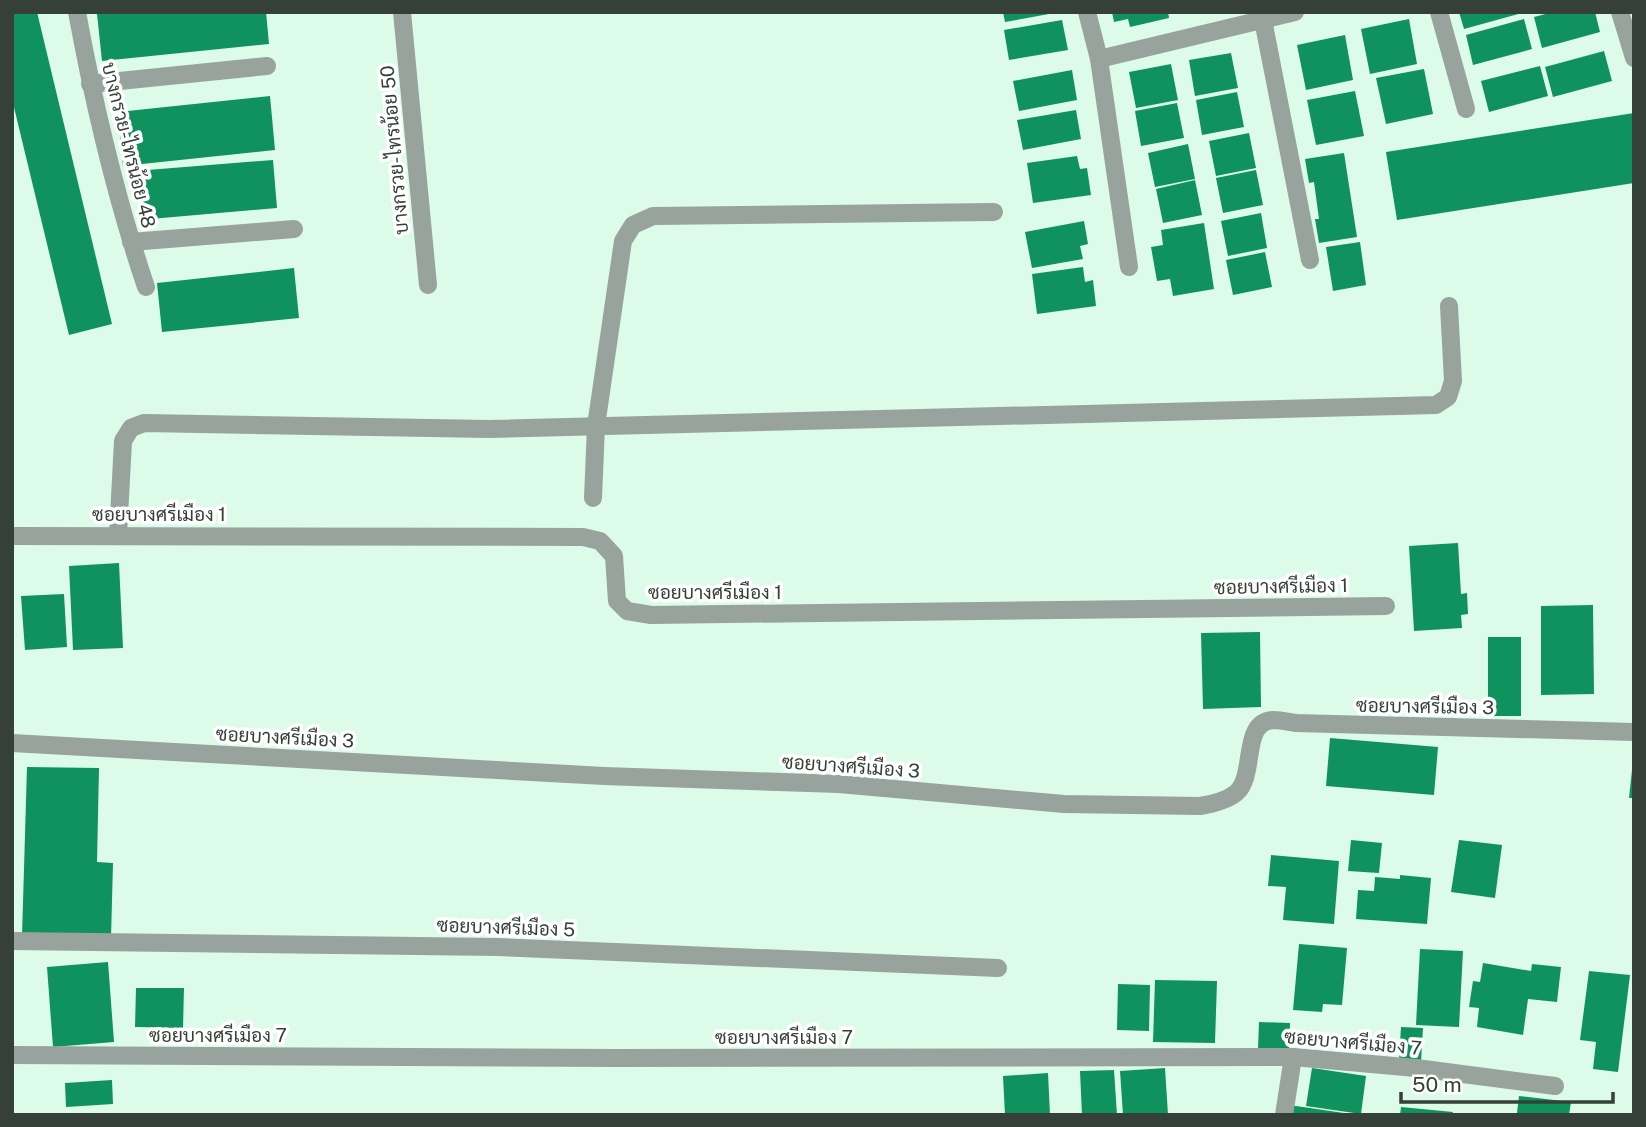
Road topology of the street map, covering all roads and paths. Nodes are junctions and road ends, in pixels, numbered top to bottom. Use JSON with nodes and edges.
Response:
{"nodes":[{"id":1,"x":77,"y":12,"type":"edge"},
{"id":2,"x":402,"y":12,"type":"edge"},
{"id":3,"x":1087,"y":12,"type":"edge"},
{"id":4,"x":1295,"y":12,"type":"edge"},
{"id":5,"x":1439,"y":12,"type":"edge"},
{"id":6,"x":1620,"y":12,"type":"edge"},
{"id":7,"x":1263,"y":20,"type":"junction"},
{"id":8,"x":1634,"y":58,"type":"edge"},
{"id":9,"x":1099,"y":60,"type":"junction"},
{"id":10,"x":267,"y":66,"type":"dead end"},
{"id":11,"x":90,"y":84,"type":"junction"},
{"id":12,"x":1466,"y":108,"type":"dead end"},
{"id":13,"x":994,"y":212,"type":"dead end"},
{"id":14,"x":294,"y":229,"type":"dead end"},
{"id":15,"x":131,"y":242,"type":"junction"},
{"id":16,"x":1310,"y":260,"type":"dead end"},
{"id":17,"x":1129,"y":267,"type":"dead end"},
{"id":18,"x":428,"y":285,"type":"dead end"},
{"id":19,"x":146,"y":287,"type":"dead end"},
{"id":20,"x":1449,"y":306,"type":"dead end"},
{"id":21,"x":596,"y":426,"type":"junction"},
{"id":22,"x":593,"y":498,"type":"dead end"},
{"id":23,"x":118,"y":535,"type":"junction"},
{"id":24,"x":12,"y":536,"type":"edge"},
{"id":25,"x":1386,"y":606,"type":"dead end"},
{"id":26,"x":1634,"y":732,"type":"edge"},
{"id":27,"x":12,"y":743,"type":"edge"},
{"id":28,"x":12,"y":941,"type":"edge"},
{"id":29,"x":998,"y":968,"type":"dead end"},
{"id":30,"x":12,"y":1055,"type":"edge"},
{"id":31,"x":1293,"y":1057,"type":"junction"},
{"id":32,"x":1555,"y":1087,"type":"dead end"},
{"id":33,"x":1284,"y":1115,"type":"edge"}],
"edges":[{"from":1,"to":11,"type":"street","name":"บางกรวย-ไทรน้อย 48"},
{"from":2,"to":18,"type":"street","name":"บางกรวย-ไทรน้อย 50"},
{"from":3,"to":9,"type":"street"},
{"from":4,"to":7,"type":"street"},
{"from":5,"to":12,"type":"street"},
{"from":6,"to":8,"type":"street"},
{"from":7,"to":9,"type":"street"},
{"from":7,"to":16,"type":"street"},
{"from":9,"to":17,"type":"street"},
{"from":10,"to":11,"type":"street"},
{"from":11,"to":15,"type":"street","name":"บางกรวย-ไทรน้อย 48"},
{"from":13,"to":21,"type":"street"},
{"from":14,"to":15,"type":"street"},
{"from":15,"to":19,"type":"street","name":"บางกรวย-ไทรน้อย 48"},
{"from":20,"to":21,"type":"street"},
{"from":21,"to":22,"type":"street"},
{"from":21,"to":23,"type":"street"},
{"from":23,"to":24,"type":"street","name":"ซอยบางศรีเมือง 1"},
{"from":23,"to":25,"type":"street","name":"ซอยบางศรีเมือง 1"},
{"from":26,"to":27,"type":"street","name":"ซอยบางศรีเมือง 3"},
{"from":28,"to":29,"type":"street","name":"ซอยบางศรีเมือง 5"},
{"from":30,"to":31,"type":"street","name":"ซอยบางศรีเมือง 7"},
{"from":31,"to":32,"type":"street","name":"ซอยบางศรีเมือง 7"},
{"from":31,"to":33,"type":"street"}]}
